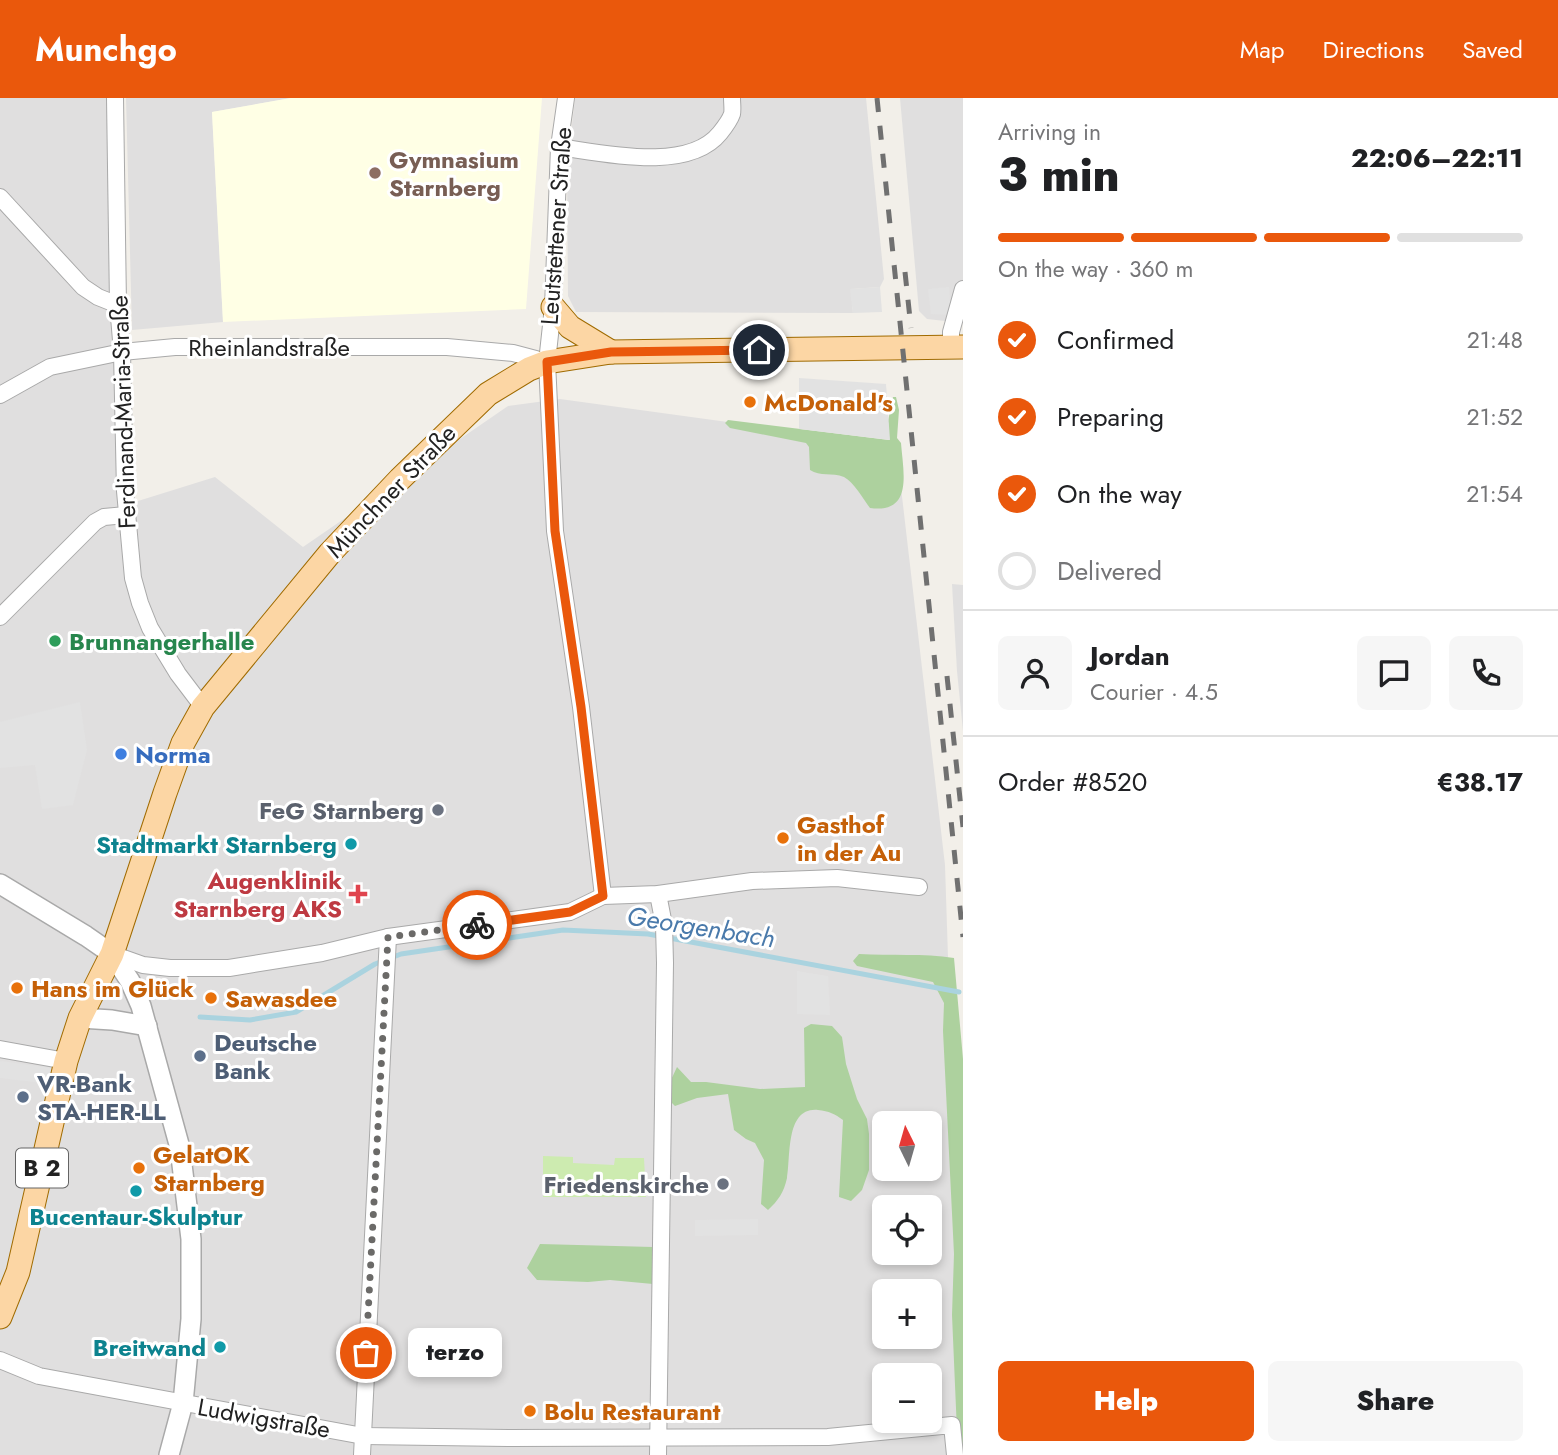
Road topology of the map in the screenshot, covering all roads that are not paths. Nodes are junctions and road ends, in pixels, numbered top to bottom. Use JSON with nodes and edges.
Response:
{"nodes":[{"id":1,"x":115,"y":98,"type":"edge"},
{"id":2,"x":566,"y":98,"type":"edge"},
{"id":3,"x":732,"y":98,"type":"edge"},
{"id":4,"x":559,"y":147,"type":"junction"},
{"id":5,"x":0,"y":197,"type":"edge"},
{"id":6,"x":963,"y":289,"type":"edge"},
{"id":7,"x":118,"y":306,"type":"junction"},
{"id":8,"x":553,"y":307,"type":"junction"},
{"id":9,"x":957,"y":347,"type":"edge"},
{"id":10,"x":122,"y":352,"type":"junction"},
{"id":11,"x":611,"y":352,"type":"junction"},
{"id":12,"x":547,"y":362,"type":"junction"},
{"id":13,"x":0,"y":396,"type":"edge"},
{"id":14,"x":126,"y":514,"type":"junction"},
{"id":15,"x":0,"y":617,"type":"edge"},
{"id":16,"x":203,"y":707,"type":"junction"},
{"id":17,"x":0,"y":884,"type":"edge"},
{"id":18,"x":919,"y":887,"type":"dead end"},
{"id":19,"x":658,"y":894,"type":"junction"},
{"id":20,"x":603,"y":896,"type":"junction"},
{"id":21,"x":387,"y":943,"type":"junction"},
{"id":22,"x":112,"y":954,"type":"junction"},
{"id":23,"x":80,"y":1018,"type":"junction"},
{"id":24,"x":147,"y":1026,"type":"junction"},
{"id":25,"x":0,"y":1049,"type":"edge"},
{"id":26,"x":66,"y":1060,"type":"junction"},
{"id":27,"x":0,"y":1317,"type":"edge"},
{"id":28,"x":0,"y":1360,"type":"edge"},
{"id":29,"x":183,"y":1403,"type":"junction"},
{"id":30,"x":363,"y":1436,"type":"junction"},
{"id":31,"x":658,"y":1438,"type":"junction"},
{"id":32,"x":169,"y":1455,"type":"edge"},
{"id":33,"x":362,"y":1455,"type":"edge"},
{"id":34,"x":658,"y":1455,"type":"edge"},
{"id":35,"x":955,"y":1455,"type":"edge"}],
"edges":[{"from":1,"to":7,"type":"street","name":"Ferdinand-Maria-Straße"},
{"from":2,"to":4,"type":"street","name":"Leutstettener Straße"},
{"from":3,"to":4,"type":"street"},
{"from":4,"to":8,"type":"street","name":"Leutstettener Straße"},
{"from":5,"to":7,"type":"street"},
{"from":6,"to":9,"type":"street"},
{"from":7,"to":10,"type":"street","name":"Ferdinand-Maria-Straße"},
{"from":8,"to":11,"type":"main road"},
{"from":8,"to":12,"type":"street","name":"Leutstettener Straße"},
{"from":9,"to":11,"type":"main road","name":"Münchner Straße"},
{"from":10,"to":12,"type":"street","name":"Rheinlandstraße"},
{"from":10,"to":13,"type":"street","name":"Rheinlandstraße"},
{"from":10,"to":14,"type":"street","name":"Ferdinand-Maria-Straße"},
{"from":11,"to":12,"type":"main road","name":"Münchner Straße"},
{"from":12,"to":16,"type":"main road","name":"Münchner Straße"},
{"from":12,"to":20,"type":"street","name":"Leutstettener Straße"},
{"from":14,"to":15,"type":"street"},
{"from":14,"to":16,"type":"street","name":"Ferdinand-Maria-Straße"},
{"from":16,"to":22,"type":"main road","name":"Münchner Straße"},
{"from":17,"to":22,"type":"street"},
{"from":18,"to":19,"type":"street"},
{"from":19,"to":20,"type":"street"},
{"from":19,"to":31,"type":"street"},
{"from":20,"to":21,"type":"street"},
{"from":21,"to":22,"type":"street"},
{"from":21,"to":30,"type":"street"},
{"from":22,"to":23,"type":"main road","name":"Münchner Straße"},
{"from":22,"to":24,"type":"street"},
{"from":23,"to":24,"type":"street"},
{"from":23,"to":26,"type":"main road","number":"B 2"},
{"from":24,"to":29,"type":"street"},
{"from":25,"to":26,"type":"street"},
{"from":26,"to":27,"type":"main road","number":"B 2"},
{"from":28,"to":29,"type":"street","name":"Ludwigstraße"},
{"from":29,"to":30,"type":"street","name":"Ludwigstraße"},
{"from":29,"to":32,"type":"street"},
{"from":30,"to":31,"type":"street","name":"Ludwigstraße"},
{"from":30,"to":33,"type":"street"},
{"from":31,"to":34,"type":"street"},
{"from":31,"to":35,"type":"street","name":"Ludwigstraße"}]}
